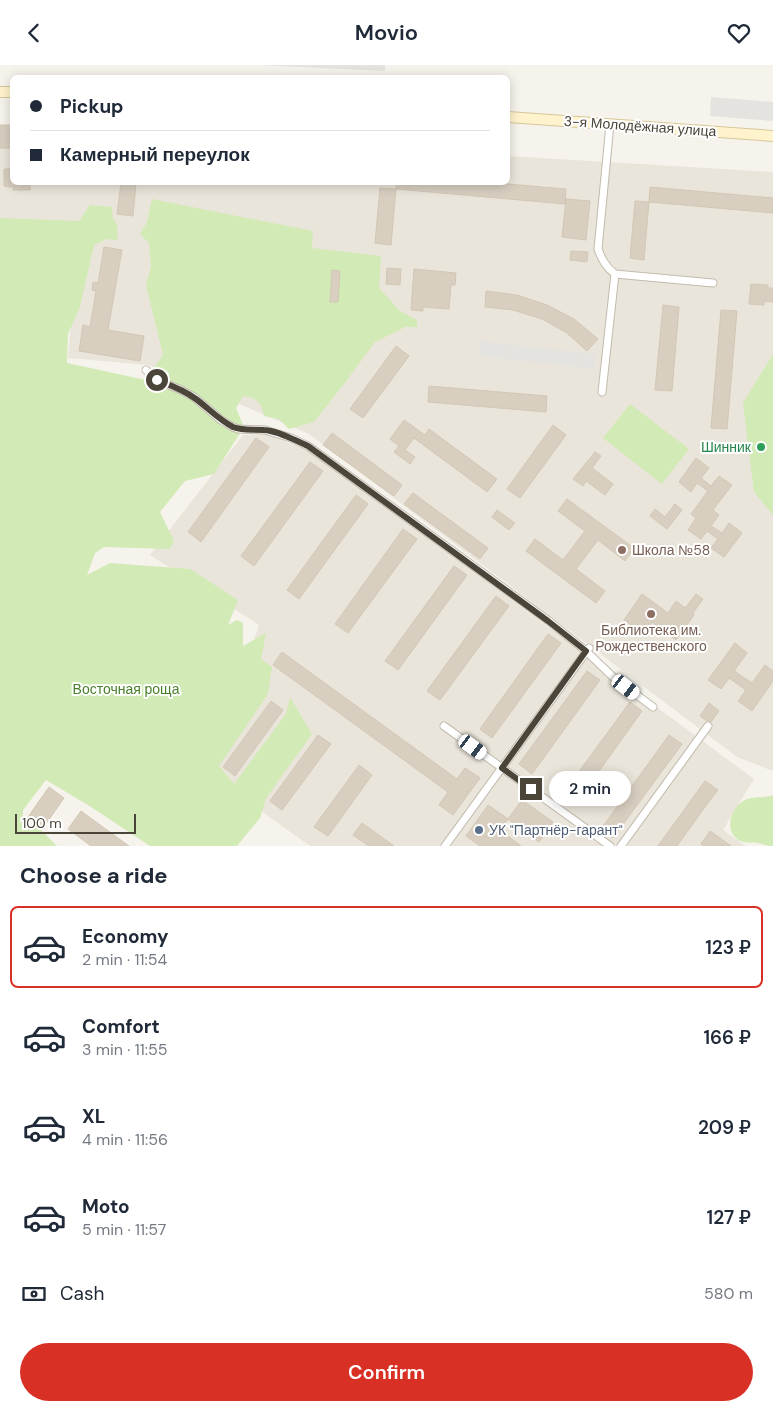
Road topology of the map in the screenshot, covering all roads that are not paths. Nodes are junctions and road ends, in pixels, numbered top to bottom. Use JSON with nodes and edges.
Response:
{"nodes":[{"id":1,"x":510,"y":117,"type":"edge"},
{"id":2,"x":610,"y":124,"type":"junction"},
{"id":3,"x":773,"y":135,"type":"edge"},
{"id":4,"x":615,"y":274,"type":"junction"},
{"id":5,"x":714,"y":283,"type":"dead end"},
{"id":6,"x":146,"y":370,"type":"dead end"},
{"id":7,"x":602,"y":391,"type":"dead end"},
{"id":8,"x":588,"y":649,"type":"junction"},
{"id":9,"x":653,"y":707,"type":"dead end"},
{"id":10,"x":444,"y":726,"type":"dead end"},
{"id":11,"x":708,"y":726,"type":"dead end"},
{"id":12,"x":502,"y":768,"type":"junction"},
{"id":13,"x":445,"y":846,"type":"edge"},
{"id":14,"x":610,"y":846,"type":"edge"},
{"id":15,"x":622,"y":846,"type":"edge"}],
"edges":[{"from":1,"to":2,"type":"main road","name":"3-я Молодёжная улица"},
{"from":2,"to":3,"type":"main road","name":"3-я Молодёжная улица"},
{"from":2,"to":4,"type":"street"},
{"from":4,"to":5,"type":"street"},
{"from":4,"to":7,"type":"street"},
{"from":6,"to":8,"type":"street"},
{"from":8,"to":9,"type":"street"},
{"from":8,"to":12,"type":"street"},
{"from":10,"to":12,"type":"street"},
{"from":11,"to":15,"type":"street"},
{"from":12,"to":13,"type":"street"},
{"from":12,"to":14,"type":"street"}]}
